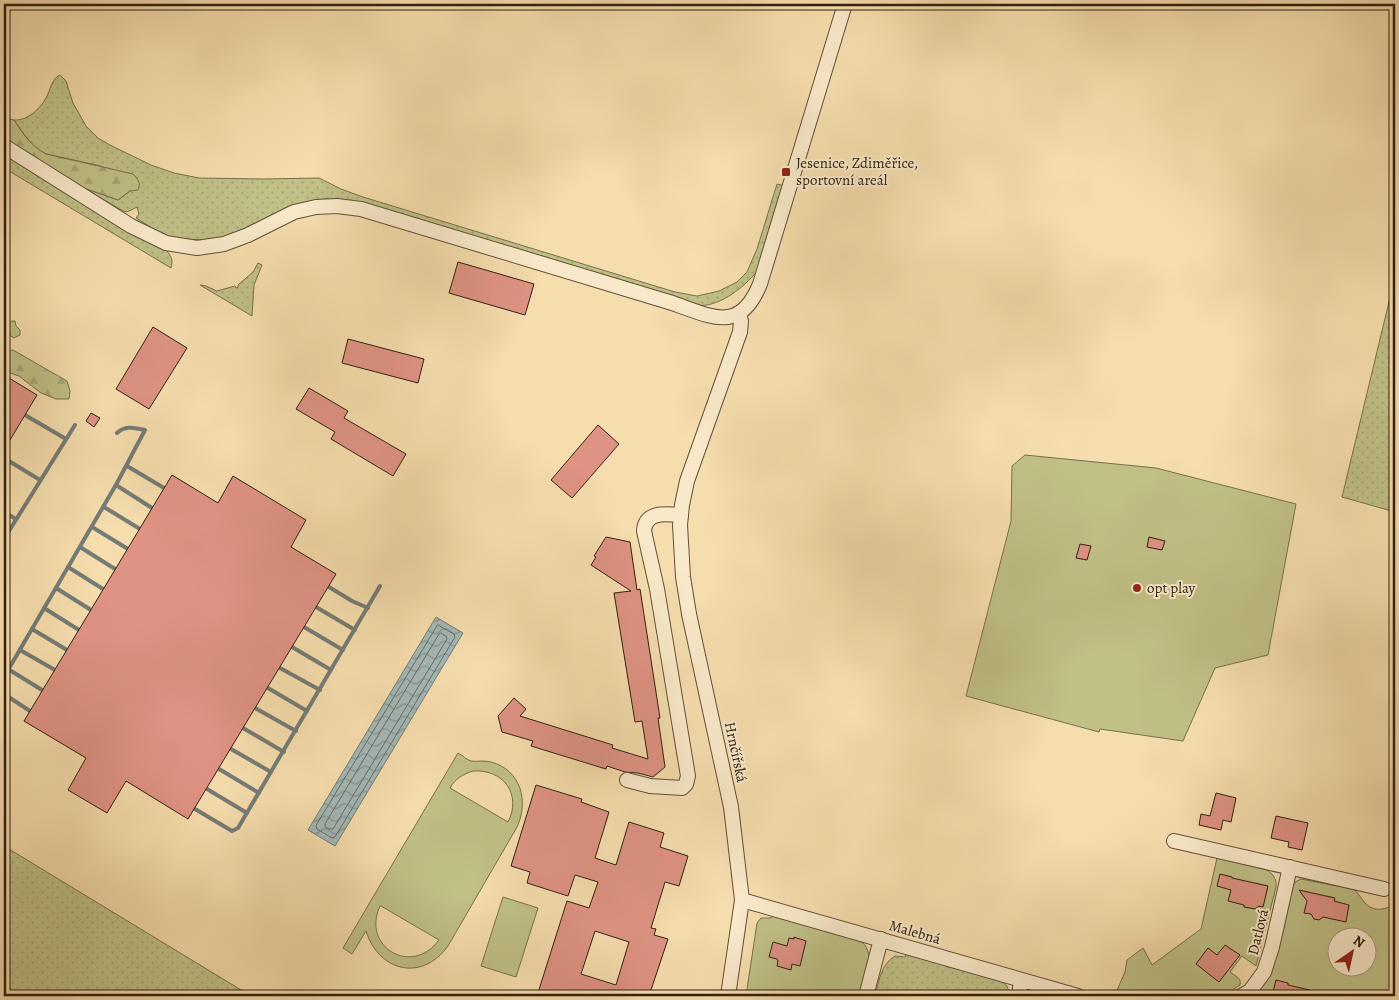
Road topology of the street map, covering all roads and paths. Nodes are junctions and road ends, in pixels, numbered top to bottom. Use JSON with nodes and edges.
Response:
{"nodes":[{"id":1,"x":846,"y":4,"type":"edge"},
{"id":2,"x":4,"y":146,"type":"edge"},
{"id":3,"x":740,"y":314,"type":"junction"},
{"id":4,"x":681,"y":515,"type":"junction"},
{"id":5,"x":627,"y":780,"type":"dead end"},
{"id":6,"x":1174,"y":840,"type":"dead end"},
{"id":7,"x":1290,"y":867,"type":"junction"},
{"id":8,"x":1384,"y":889,"type":"dead end"},
{"id":9,"x":742,"y":900,"type":"junction"},
{"id":10,"x":881,"y":939,"type":"junction"},
{"id":11,"x":1021,"y":981,"type":"junction"},
{"id":12,"x":728,"y":996,"type":"edge"},
{"id":13,"x":866,"y":996,"type":"edge"},
{"id":14,"x":1018,"y":996,"type":"edge"},
{"id":15,"x":1078,"y":996,"type":"edge"},
{"id":16,"x":1242,"y":996,"type":"edge"}],
"edges":[{"from":1,"to":3,"type":"street"},
{"from":2,"to":3,"type":"street"},
{"from":3,"to":4,"type":"street","name":"Hrnčířská"},
{"from":4,"to":5,"type":"street"},
{"from":4,"to":9,"type":"street","name":"Hrnčířská"},
{"from":6,"to":7,"type":"street"},
{"from":7,"to":8,"type":"street"},
{"from":7,"to":16,"type":"street","name":"Datlová"},
{"from":9,"to":10,"type":"street","name":"Malebná"},
{"from":9,"to":12,"type":"street","name":"Hrnčířská"},
{"from":10,"to":11,"type":"street","name":"Malebná"},
{"from":10,"to":13,"type":"street"},
{"from":11,"to":14,"type":"street"},
{"from":11,"to":15,"type":"street","name":"Malebná"}]}
